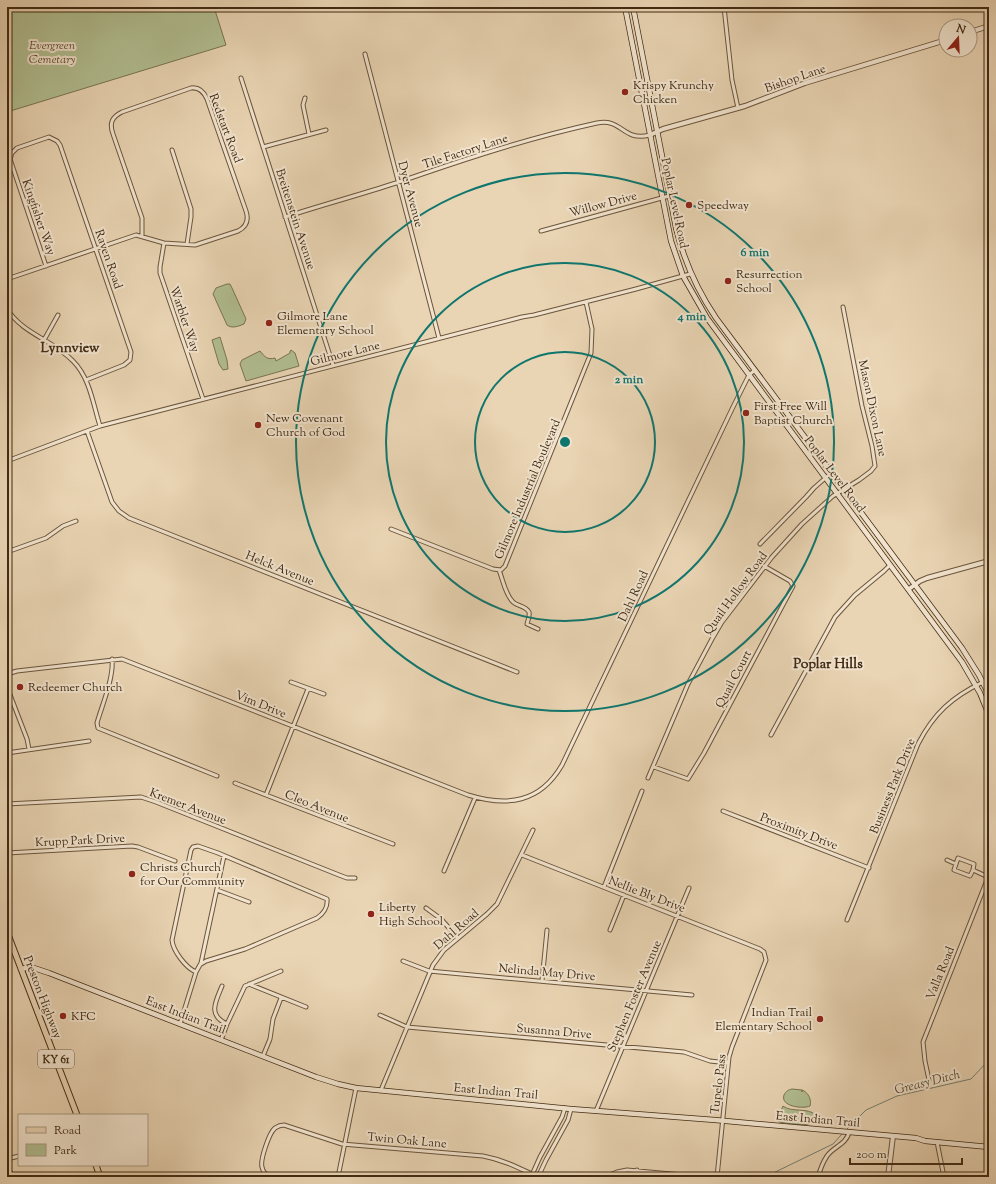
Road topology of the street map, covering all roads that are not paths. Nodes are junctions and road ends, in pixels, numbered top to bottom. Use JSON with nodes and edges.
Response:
{"nodes":[{"id":1,"x":626,"y":7,"type":"edge"},
{"id":2,"x":633,"y":7,"type":"edge"},
{"id":3,"x":724,"y":7,"type":"edge"},
{"id":4,"x":989,"y":26,"type":"edge"},
{"id":5,"x":978,"y":29,"type":"edge"},
{"id":6,"x":938,"y":42,"type":"edge"},
{"id":7,"x":365,"y":54,"type":"dead end"},
{"id":8,"x":241,"y":78,"type":"dead end"},
{"id":9,"x":305,"y":98,"type":"dead end"},
{"id":10,"x":738,"y":108,"type":"junction"},
{"id":11,"x":326,"y":130,"type":"dead end"},
{"id":12,"x":657,"y":132,"type":"junction"},
{"id":13,"x":309,"y":134,"type":"junction"},
{"id":14,"x":650,"y":135,"type":"junction"},
{"id":15,"x":34,"y":141,"type":"joint"},
{"id":16,"x":263,"y":147,"type":"junction"},
{"id":17,"x":172,"y":150,"type":"dead end"},
{"id":18,"x":398,"y":182,"type":"junction"},
{"id":19,"x":669,"y":196,"type":"junction"},
{"id":20,"x":662,"y":198,"type":"junction"},
{"id":21,"x":285,"y":217,"type":"junction"},
{"id":22,"x":541,"y":231,"type":"dead end"},
{"id":23,"x":142,"y":236,"type":"junction"},
{"id":24,"x":164,"y":243,"type":"junction"},
{"id":25,"x":187,"y":244,"type":"junction"},
{"id":26,"x":96,"y":249,"type":"junction"},
{"id":27,"x":46,"y":266,"type":"junction"},
{"id":28,"x":690,"y":274,"type":"junction"},
{"id":29,"x":683,"y":276,"type":"junction"},
{"id":30,"x":7,"y":279,"type":"edge"},
{"id":31,"x":586,"y":302,"type":"junction"},
{"id":32,"x":843,"y":307,"type":"dead end"},
{"id":33,"x":7,"y":310,"type":"edge"},
{"id":34,"x":58,"y":316,"type":"dead end"},
{"id":35,"x":439,"y":338,"type":"junction"},
{"id":36,"x":44,"y":340,"type":"junction"},
{"id":37,"x":334,"y":365,"type":"junction"},
{"id":38,"x":755,"y":370,"type":"junction"},
{"id":39,"x":749,"y":375,"type":"junction"},
{"id":40,"x":86,"y":380,"type":"junction"},
{"id":41,"x":203,"y":399,"type":"junction"},
{"id":42,"x":100,"y":426,"type":"junction"},
{"id":43,"x":87,"y":431,"type":"junction"},
{"id":44,"x":7,"y":460,"type":"edge"},
{"id":45,"x":831,"y":473,"type":"junction"},
{"id":46,"x":825,"y":477,"type":"junction"},
{"id":47,"x":844,"y":489,"type":"junction"},
{"id":48,"x":837,"y":493,"type":"junction"},
{"id":49,"x":76,"y":521,"type":"dead end"},
{"id":50,"x":391,"y":529,"type":"dead end"},
{"id":51,"x":760,"y":544,"type":"dead end"},
{"id":52,"x":7,"y":552,"type":"edge"},
{"id":53,"x":989,"y":561,"type":"edge"},
{"id":54,"x":890,"y":565,"type":"junction"},
{"id":55,"x":764,"y":566,"type":"junction"},
{"id":56,"x":499,"y":570,"type":"junction"},
{"id":57,"x":915,"y":585,"type":"junction"},
{"id":58,"x":909,"y":589,"type":"junction"},
{"id":59,"x":538,"y":629,"type":"dead end"},
{"id":60,"x":112,"y":659,"type":"junction"},
{"id":61,"x":517,"y":672,"type":"dead end"},
{"id":62,"x":7,"y":674,"type":"edge"},
{"id":63,"x":291,"y":682,"type":"dead end"},
{"id":64,"x":983,"y":682,"type":"junction"},
{"id":65,"x":976,"y":686,"type":"junction"},
{"id":66,"x":7,"y":688,"type":"edge"},
{"id":67,"x":308,"y":689,"type":"junction"},
{"id":68,"x":324,"y":694,"type":"dead end"},
{"id":69,"x":989,"y":695,"type":"edge"},
{"id":70,"x":989,"y":715,"type":"edge"},
{"id":71,"x":293,"y":726,"type":"junction"},
{"id":72,"x":772,"y":735,"type":"dead end"},
{"id":73,"x":89,"y":741,"type":"dead end"},
{"id":74,"x":29,"y":750,"type":"junction"},
{"id":75,"x":7,"y":753,"type":"edge"},
{"id":76,"x":654,"y":766,"type":"junction"},
{"id":77,"x":217,"y":776,"type":"dead end"},
{"id":78,"x":648,"y":778,"type":"dead end"},
{"id":79,"x":235,"y":783,"type":"dead end"},
{"id":80,"x":642,"y":791,"type":"dead end"},
{"id":81,"x":266,"y":795,"type":"junction"},
{"id":82,"x":475,"y":798,"type":"junction"},
{"id":83,"x":504,"y":802,"type":"joint"},
{"id":84,"x":7,"y":804,"type":"edge"},
{"id":85,"x":723,"y":811,"type":"dead end"},
{"id":86,"x":533,"y":830,"type":"dead end"},
{"id":87,"x":393,"y":844,"type":"dead end"},
{"id":88,"x":7,"y":853,"type":"edge"},
{"id":89,"x":522,"y":855,"type":"junction"},
{"id":90,"x":224,"y":856,"type":"junction"},
{"id":91,"x":947,"y":860,"type":"dead end"},
{"id":92,"x":175,"y":861,"type":"dead end"},
{"id":93,"x":956,"y":864,"type":"junction"},
{"id":94,"x":869,"y":868,"type":"junction"},
{"id":95,"x":973,"y":870,"type":"junction"},
{"id":96,"x":444,"y":871,"type":"dead end"},
{"id":97,"x":989,"y":876,"type":"edge"},
{"id":98,"x":354,"y":878,"type":"dead end"},
{"id":99,"x":604,"y":887,"type":"junction"},
{"id":100,"x":689,"y":888,"type":"dead end"},
{"id":101,"x":217,"y":890,"type":"junction"},
{"id":102,"x":624,"y":895,"type":"junction"},
{"id":103,"x":249,"y":902,"type":"dead end"},
{"id":104,"x":426,"y":908,"type":"dead end"},
{"id":105,"x":677,"y":916,"type":"junction"},
{"id":106,"x":847,"y":920,"type":"dead end"},
{"id":107,"x":547,"y":930,"type":"dead end"},
{"id":108,"x":610,"y":930,"type":"dead end"},
{"id":109,"x":7,"y":932,"type":"edge"},
{"id":110,"x":458,"y":938,"type":"junction"},
{"id":111,"x":764,"y":952,"type":"joint"},
{"id":112,"x":403,"y":961,"type":"dead end"},
{"id":113,"x":201,"y":964,"type":"junction"},
{"id":114,"x":21,"y":969,"type":"junction"},
{"id":115,"x":281,"y":971,"type":"dead end"},
{"id":116,"x":430,"y":971,"type":"junction"},
{"id":117,"x":196,"y":972,"type":"junction"},
{"id":118,"x":542,"y":981,"type":"junction"},
{"id":119,"x":249,"y":984,"type":"junction"},
{"id":120,"x":222,"y":986,"type":"dead end"},
{"id":121,"x":646,"y":990,"type":"junction"},
{"id":122,"x":692,"y":995,"type":"dead end"},
{"id":123,"x":281,"y":998,"type":"junction"},
{"id":124,"x":306,"y":1007,"type":"dead end"},
{"id":125,"x":380,"y":1015,"type":"dead end"},
{"id":126,"x":180,"y":1024,"type":"junction"},
{"id":127,"x":227,"y":1024,"type":"junction"},
{"id":128,"x":407,"y":1027,"type":"junction"},
{"id":129,"x":221,"y":1040,"type":"junction"},
{"id":130,"x":623,"y":1047,"type":"junction"},
{"id":131,"x":263,"y":1056,"type":"junction"},
{"id":132,"x":728,"y":1063,"type":"junction"},
{"id":133,"x":929,"y":1080,"type":"dead end"},
{"id":134,"x":356,"y":1088,"type":"junction"},
{"id":135,"x":380,"y":1090,"type":"junction"},
{"id":136,"x":565,"y":1108,"type":"junction"},
{"id":137,"x":571,"y":1108,"type":"junction"},
{"id":138,"x":596,"y":1110,"type":"junction"},
{"id":139,"x":77,"y":1114,"type":"edge"},
{"id":140,"x":722,"y":1120,"type":"junction"},
{"id":141,"x":849,"y":1132,"type":"junction"},
{"id":142,"x":893,"y":1136,"type":"junction"},
{"id":143,"x":937,"y":1142,"type":"junction"},
{"id":144,"x":345,"y":1144,"type":"junction"},
{"id":145,"x":989,"y":1147,"type":"edge"},
{"id":146,"x":18,"y":1156,"type":"edge"},
{"id":147,"x":7,"y":1159,"type":"edge"},
{"id":148,"x":7,"y":1164,"type":"edge"},
{"id":149,"x":96,"y":1166,"type":"edge"},
{"id":150,"x":637,"y":1170,"type":"junction"},
{"id":151,"x":532,"y":1176,"type":"edge"},
{"id":152,"x":12,"y":1177,"type":"edge"},
{"id":153,"x":100,"y":1177,"type":"edge"},
{"id":154,"x":270,"y":1177,"type":"edge"},
{"id":155,"x":338,"y":1177,"type":"edge"},
{"id":156,"x":538,"y":1177,"type":"edge"},
{"id":157,"x":605,"y":1177,"type":"edge"},
{"id":158,"x":636,"y":1177,"type":"edge"},
{"id":159,"x":705,"y":1177,"type":"edge"},
{"id":160,"x":717,"y":1177,"type":"edge"},
{"id":161,"x":818,"y":1177,"type":"edge"},
{"id":162,"x":888,"y":1177,"type":"edge"},
{"id":163,"x":944,"y":1177,"type":"edge"}],
"edges":[{"from":1,"to":14,"type":"main road","name":"Poplar Level Road"},
{"from":2,"to":12,"type":"main road","name":"Poplar Level Road"},
{"from":3,"to":10,"type":"street"},
{"from":4,"to":5,"type":"street"},
{"from":6,"to":10,"type":"street","name":"Bishop Lane"},
{"from":7,"to":18,"type":"street","name":"Dyer Avenue"},
{"from":8,"to":16,"type":"street","name":"Breitenstein Avenue"},
{"from":9,"to":13,"type":"street"},
{"from":10,"to":12,"type":"street","name":"Bishop Lane"},
{"from":11,"to":13,"type":"street"},
{"from":12,"to":14,"type":"street","name":"Bishop Lane"},
{"from":12,"to":19,"type":"main road","name":"Poplar Level Road"},
{"from":13,"to":16,"type":"street"},
{"from":14,"to":18,"type":"street","name":"Tile Factory Lane"},
{"from":14,"to":20,"type":"main road","name":"Poplar Level Road"},
{"from":15,"to":26,"type":"street","name":"Raven Road"},
{"from":15,"to":27,"type":"street","name":"Kingfisher Way"},
{"from":16,"to":21,"type":"street","name":"Breitenstein Avenue"},
{"from":17,"to":25,"type":"street"},
{"from":18,"to":21,"type":"street","name":"Tile Factory Lane"},
{"from":18,"to":35,"type":"street","name":"Dyer Avenue"},
{"from":19,"to":20,"type":"street","name":"Willow Drive"},
{"from":19,"to":28,"type":"main road","name":"Poplar Level Road"},
{"from":20,"to":22,"type":"street","name":"Willow Drive"},
{"from":20,"to":29,"type":"main road","name":"Poplar Level Road"},
{"from":21,"to":37,"type":"street","name":"Breitenstein Avenue"},
{"from":23,"to":24,"type":"street"},
{"from":23,"to":25,"type":"street","name":"Redstart Road"},
{"from":23,"to":26,"type":"street"},
{"from":24,"to":25,"type":"street"},
{"from":24,"to":41,"type":"street","name":"Warbler Way"},
{"from":26,"to":27,"type":"street"},
{"from":26,"to":40,"type":"street","name":"Raven Road"},
{"from":27,"to":30,"type":"street"},
{"from":28,"to":29,"type":"street","name":"Gilmore Lane"},
{"from":28,"to":38,"type":"main road","name":"Poplar Level Road"},
{"from":29,"to":31,"type":"street","name":"Gilmore Lane"},
{"from":29,"to":39,"type":"main road","name":"Poplar Level Road"},
{"from":31,"to":35,"type":"street","name":"Gilmore Lane"},
{"from":31,"to":56,"type":"street","name":"Gilmore Industrial Boulevard"},
{"from":32,"to":47,"type":"street","name":"Mason Dixon Lane"},
{"from":33,"to":36,"type":"street"},
{"from":34,"to":36,"type":"street"},
{"from":35,"to":37,"type":"street","name":"Gilmore Lane"},
{"from":36,"to":40,"type":"street"},
{"from":37,"to":41,"type":"street","name":"Gilmore Lane"},
{"from":38,"to":39,"type":"street","name":"Dahl Road"},
{"from":38,"to":45,"type":"main road","name":"Poplar Level Road"},
{"from":39,"to":46,"type":"main road","name":"Poplar Level Road"},
{"from":39,"to":83,"type":"street","name":"Dahl Road"},
{"from":40,"to":42,"type":"street"},
{"from":41,"to":42,"type":"street","name":"Gilmore Lane"},
{"from":42,"to":43,"type":"street","name":"Gilmore Lane"},
{"from":43,"to":44,"type":"street","name":"Gilmore Lane"},
{"from":43,"to":61,"type":"street","name":"Helck Avenue"},
{"from":45,"to":46,"type":"street"},
{"from":45,"to":47,"type":"main road","name":"Poplar Level Road"},
{"from":46,"to":48,"type":"main road","name":"Poplar Level Road"},
{"from":46,"to":51,"type":"street"},
{"from":47,"to":48,"type":"street","name":"Mason Dixon Lane"},
{"from":47,"to":57,"type":"main road","name":"Poplar Level Road"},
{"from":48,"to":54,"type":"main road","name":"Poplar Level Road"},
{"from":48,"to":55,"type":"street","name":"Quail Hollow Road"},
{"from":49,"to":52,"type":"street"},
{"from":50,"to":56,"type":"street","name":"Gilmore Industrial Boulevard"},
{"from":53,"to":57,"type":"street"},
{"from":54,"to":58,"type":"main road","name":"Poplar Level Road"},
{"from":54,"to":72,"type":"street"},
{"from":55,"to":76,"type":"street","name":"Quail Hollow Road"},
{"from":55,"to":76,"type":"street","name":"Quail Court"},
{"from":56,"to":59,"type":"street"},
{"from":57,"to":58,"type":"street"},
{"from":57,"to":64,"type":"main road","name":"Poplar Level Road"},
{"from":58,"to":65,"type":"main road","name":"Poplar Level Road"},
{"from":60,"to":62,"type":"street","name":"Vim Drive"},
{"from":60,"to":71,"type":"street","name":"Vim Drive"},
{"from":60,"to":77,"type":"street"},
{"from":63,"to":67,"type":"street"},
{"from":64,"to":65,"type":"street","name":"Business Park Drive"},
{"from":64,"to":69,"type":"main road","name":"Poplar Level Road"},
{"from":65,"to":70,"type":"main road","name":"Poplar Level Road"},
{"from":65,"to":94,"type":"street","name":"Business Park Drive"},
{"from":66,"to":74,"type":"street"},
{"from":67,"to":68,"type":"street"},
{"from":67,"to":71,"type":"street"},
{"from":71,"to":81,"type":"street"},
{"from":71,"to":82,"type":"street","name":"Vim Drive"},
{"from":73,"to":74,"type":"street"},
{"from":74,"to":75,"type":"street"},
{"from":76,"to":78,"type":"street","name":"Quail Hollow Road"},
{"from":79,"to":81,"type":"street","name":"Cleo Avenue"},
{"from":80,"to":99,"type":"street"},
{"from":81,"to":87,"type":"street","name":"Cleo Avenue"},
{"from":82,"to":83,"type":"street","name":"Vim Drive"},
{"from":82,"to":96,"type":"street"},
{"from":84,"to":98,"type":"street","name":"Kremer Avenue"},
{"from":85,"to":94,"type":"street","name":"Proximity Drive"},
{"from":86,"to":89,"type":"street","name":"Dahl Road"},
{"from":88,"to":92,"type":"street","name":"Krupp Park Drive"},
{"from":89,"to":99,"type":"street","name":"Nellie Bly Drive"},
{"from":89,"to":110,"type":"street","name":"Dahl Road"},
{"from":90,"to":101,"type":"street"},
{"from":90,"to":113,"type":"street"},
{"from":90,"to":117,"type":"street"},
{"from":91,"to":93,"type":"street"},
{"from":93,"to":95,"type":"street"},
{"from":93,"to":95,"type":"street"},
{"from":94,"to":106,"type":"street","name":"Business Park Drive"},
{"from":95,"to":97,"type":"street"},
{"from":97,"to":133,"type":"street","name":"Valla Road"},
{"from":99,"to":102,"type":"street","name":"Nellie Bly Drive"},
{"from":100,"to":105,"type":"street","name":"Stephen Foster Avenue"},
{"from":101,"to":103,"type":"street"},
{"from":101,"to":113,"type":"street"},
{"from":102,"to":105,"type":"street","name":"Nellie Bly Drive"},
{"from":102,"to":108,"type":"street"},
{"from":104,"to":110,"type":"street"},
{"from":105,"to":111,"type":"street","name":"Nellie Bly Drive"},
{"from":105,"to":121,"type":"street","name":"Stephen Foster Avenue"},
{"from":107,"to":118,"type":"street"},
{"from":109,"to":114,"type":"main road","name":"Preston Highway","number":"KY 61"},
{"from":110,"to":116,"type":"street","name":"Dahl Road"},
{"from":111,"to":132,"type":"street","name":"Tupelo Pass"},
{"from":112,"to":116,"type":"street","name":"Nelinda May Drive"},
{"from":113,"to":117,"type":"street"},
{"from":114,"to":126,"type":"main road","name":"East Indian Trail"},
{"from":114,"to":139,"type":"main road","name":"Preston Highway","number":"KY 61"},
{"from":115,"to":119,"type":"street"},
{"from":116,"to":118,"type":"street","name":"Nelinda May Drive"},
{"from":116,"to":128,"type":"street","name":"Dahl Road"},
{"from":117,"to":126,"type":"street"},
{"from":118,"to":121,"type":"street","name":"Nelinda May Drive"},
{"from":119,"to":123,"type":"street"},
{"from":119,"to":127,"type":"street"},
{"from":120,"to":127,"type":"street"},
{"from":121,"to":122,"type":"street","name":"Nelinda May Drive"},
{"from":121,"to":130,"type":"street","name":"Stephen Foster Avenue"},
{"from":123,"to":124,"type":"street"},
{"from":123,"to":131,"type":"street"},
{"from":125,"to":128,"type":"street","name":"Susanna Drive"},
{"from":126,"to":129,"type":"main road","name":"East Indian Trail"},
{"from":127,"to":129,"type":"street"},
{"from":128,"to":130,"type":"street","name":"Susanna Drive"},
{"from":128,"to":135,"type":"street","name":"Dahl Road"},
{"from":129,"to":131,"type":"main road","name":"East Indian Trail"},
{"from":130,"to":132,"type":"street","name":"Susanna Drive"},
{"from":130,"to":138,"type":"street","name":"Stephen Foster Avenue"},
{"from":131,"to":134,"type":"main road","name":"East Indian Trail"},
{"from":132,"to":140,"type":"street","name":"Tupelo Pass"},
{"from":134,"to":135,"type":"main road","name":"East Indian Trail"},
{"from":134,"to":144,"type":"street"},
{"from":135,"to":136,"type":"main road","name":"East Indian Trail"},
{"from":136,"to":137,"type":"main road","name":"East Indian Trail"},
{"from":136,"to":151,"type":"street"},
{"from":137,"to":138,"type":"main road","name":"East Indian Trail"},
{"from":137,"to":156,"type":"street"},
{"from":138,"to":140,"type":"main road","name":"East Indian Trail"},
{"from":140,"to":141,"type":"main road","name":"East Indian Trail"},
{"from":140,"to":160,"type":"street","name":"Tupelo Pass"},
{"from":141,"to":142,"type":"main road","name":"East Indian Trail"},
{"from":141,"to":161,"type":"street"},
{"from":142,"to":143,"type":"main road","name":"East Indian Trail"},
{"from":142,"to":162,"type":"street"},
{"from":143,"to":145,"type":"main road","name":"East Indian Trail"},
{"from":143,"to":163,"type":"street"},
{"from":144,"to":151,"type":"street","name":"Twin Oak Lane"},
{"from":144,"to":154,"type":"street","name":"Twin Oak Lane"},
{"from":144,"to":155,"type":"street"},
{"from":146,"to":147,"type":"street"},
{"from":148,"to":152,"type":"street"},
{"from":149,"to":153,"type":"main road"},
{"from":150,"to":157,"type":"street"},
{"from":150,"to":158,"type":"street"},
{"from":150,"to":159,"type":"street"},
{"from":151,"to":156,"type":"street","name":"Twin Oak Lane"}]}
